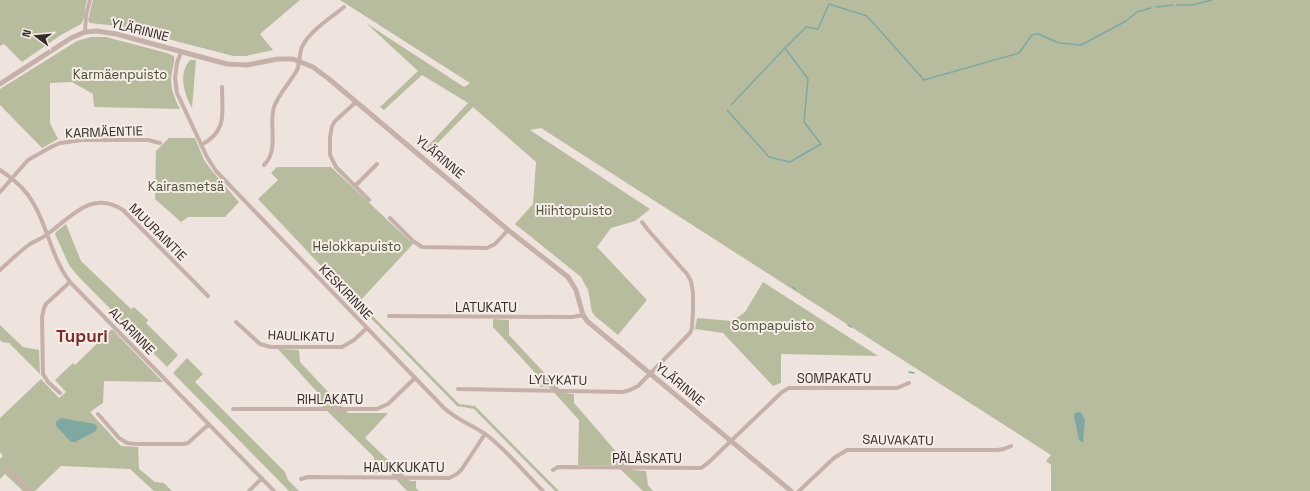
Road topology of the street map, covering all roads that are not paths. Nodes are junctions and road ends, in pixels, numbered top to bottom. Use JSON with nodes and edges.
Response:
{"nodes":[{"id":1,"x":90,"y":0,"type":"edge"},
{"id":2,"x":344,"y":7,"type":"dead end"},
{"id":3,"x":85,"y":32,"type":"junction"},
{"id":4,"x":181,"y":52,"type":"junction"},
{"id":5,"x":299,"y":61,"type":"junction"},
{"id":6,"x":0,"y":84,"type":"edge"},
{"id":7,"x":222,"y":87,"type":"dead end"},
{"id":8,"x":356,"y":102,"type":"junction"},
{"id":9,"x":160,"y":143,"type":"dead end"},
{"id":10,"x":201,"y":145,"type":"junction"},
{"id":11,"x":264,"y":164,"type":"dead end"},
{"id":12,"x":377,"y":164,"type":"dead end"},
{"id":13,"x":0,"y":170,"type":"edge"},
{"id":14,"x":12,"y":178,"type":"junction"},
{"id":15,"x":355,"y":186,"type":"junction"},
{"id":16,"x":0,"y":192,"type":"edge"},
{"id":17,"x":369,"y":200,"type":"dead end"},
{"id":18,"x":390,"y":218,"type":"dead end"},
{"id":19,"x":642,"y":222,"type":"dead end"},
{"id":20,"x":508,"y":230,"type":"junction"},
{"id":21,"x":46,"y":235,"type":"junction"},
{"id":22,"x":0,"y":270,"type":"edge"},
{"id":23,"x":70,"y":282,"type":"junction"},
{"id":24,"x":208,"y":296,"type":"dead end"},
{"id":25,"x":583,"y":314,"type":"junction"},
{"id":26,"x":388,"y":316,"type":"dead end"},
{"id":27,"x":236,"y":322,"type":"dead end"},
{"id":28,"x":367,"y":328,"type":"junction"},
{"id":29,"x":650,"y":374,"type":"junction"},
{"id":30,"x":415,"y":378,"type":"junction"},
{"id":31,"x":909,"y":383,"type":"dead end"},
{"id":32,"x":458,"y":388,"type":"dead end"},
{"id":33,"x":60,"y":393,"type":"dead end"},
{"id":34,"x":234,"y":409,"type":"dead end"},
{"id":35,"x":98,"y":414,"type":"dead end"},
{"id":36,"x":209,"y":424,"type":"junction"},
{"id":37,"x":485,"y":434,"type":"junction"},
{"id":38,"x":731,"y":441,"type":"junction"},
{"id":39,"x":1011,"y":446,"type":"dead end"},
{"id":40,"x":7,"y":468,"type":"dead end"},
{"id":41,"x":553,"y":470,"type":"dead end"},
{"id":42,"x":262,"y":478,"type":"junction"},
{"id":43,"x":301,"y":479,"type":"dead end"},
{"id":44,"x":30,"y":491,"type":"edge"},
{"id":45,"x":249,"y":491,"type":"edge"},
{"id":46,"x":274,"y":491,"type":"edge"},
{"id":47,"x":543,"y":491,"type":"edge"},
{"id":48,"x":791,"y":491,"type":"edge"},
{"id":49,"x":799,"y":491,"type":"edge"}],
"edges":[{"from":1,"to":3,"type":"street"},
{"from":2,"to":5,"type":"street"},
{"from":3,"to":4,"type":"street","name":"YLÄRINNE"},
{"from":3,"to":6,"type":"street","name":"YLÄRINNE"},
{"from":4,"to":5,"type":"street","name":"YLÄRINNE"},
{"from":4,"to":10,"type":"street","name":"KESKIRINNE"},
{"from":5,"to":8,"type":"street","name":"YLÄRINNE"},
{"from":5,"to":11,"type":"street"},
{"from":7,"to":10,"type":"street"},
{"from":8,"to":15,"type":"street"},
{"from":8,"to":20,"type":"street","name":"YLÄRINNE"},
{"from":9,"to":14,"type":"street","name":"KARMÄENTIE"},
{"from":10,"to":28,"type":"street","name":"KESKIRINNE"},
{"from":12,"to":15,"type":"street"},
{"from":13,"to":14,"type":"street","name":"ALARINNE"},
{"from":14,"to":16,"type":"street","name":"KARMÄENTIE"},
{"from":14,"to":21,"type":"street","name":"ALARINNE"},
{"from":15,"to":17,"type":"street"},
{"from":18,"to":20,"type":"street"},
{"from":19,"to":29,"type":"street","name":"LYLYKATU"},
{"from":20,"to":25,"type":"street","name":"YLÄRINNE"},
{"from":21,"to":22,"type":"street","name":"MUURAINTIE"},
{"from":21,"to":23,"type":"street","name":"ALARINNE"},
{"from":21,"to":24,"type":"street","name":"MUURAINTIE"},
{"from":23,"to":33,"type":"street"},
{"from":23,"to":36,"type":"street","name":"ALARINNE"},
{"from":25,"to":26,"type":"street","name":"LATUKATU"},
{"from":25,"to":29,"type":"street","name":"YLÄRINNE"},
{"from":27,"to":28,"type":"street","name":"HAULIKATU"},
{"from":28,"to":30,"type":"street","name":"KESKIRINNE"},
{"from":29,"to":32,"type":"street","name":"LYLYKATU"},
{"from":29,"to":38,"type":"street","name":"YLÄRINNE"},
{"from":30,"to":34,"type":"street","name":"RIHLAKATU"},
{"from":30,"to":37,"type":"street","name":"KESKIRINNE"},
{"from":31,"to":38,"type":"street","name":"SOMPAKATU"},
{"from":35,"to":36,"type":"street"},
{"from":36,"to":42,"type":"street","name":"ALARINNE"},
{"from":37,"to":43,"type":"street","name":"HAUKKUKATU"},
{"from":37,"to":47,"type":"street","name":"KESKIRINNE"},
{"from":38,"to":41,"type":"street","name":"PÄLÄSKATU"},
{"from":38,"to":48,"type":"street","name":"YLÄRINNE"},
{"from":39,"to":49,"type":"street","name":"SAUVAKATU"},
{"from":40,"to":44,"type":"street"},
{"from":42,"to":45,"type":"street"},
{"from":42,"to":46,"type":"street","name":"ALARINNE"}]}
